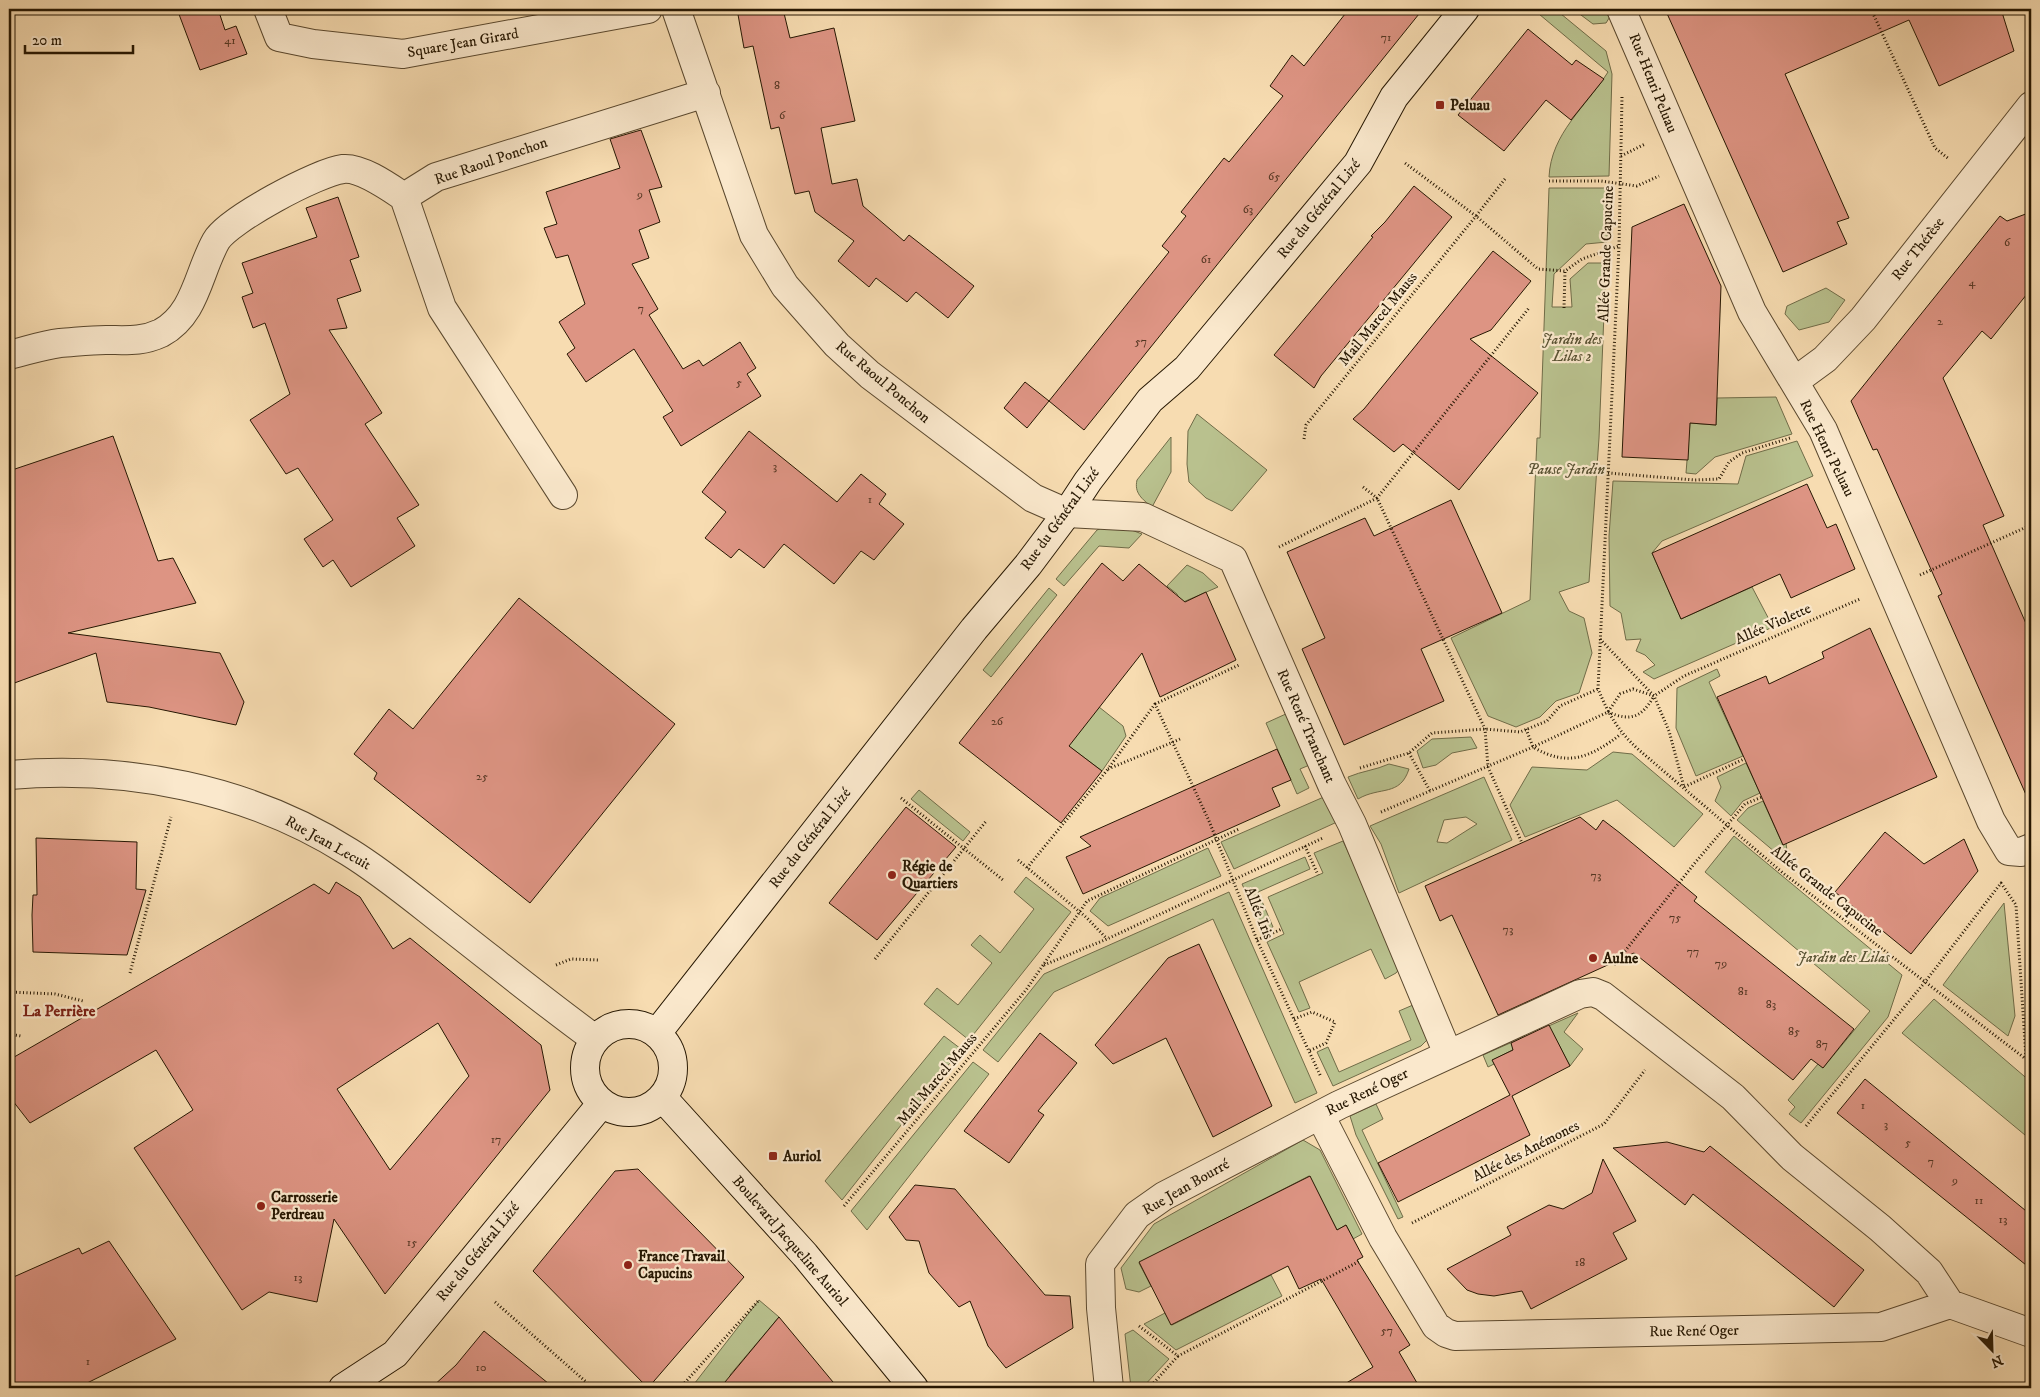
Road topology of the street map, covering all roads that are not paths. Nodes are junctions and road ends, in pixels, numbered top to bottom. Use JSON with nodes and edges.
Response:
{"nodes":[{"id":1,"x":268,"y":9,"type":"edge"},
{"id":2,"x":648,"y":9,"type":"edge"},
{"id":3,"x":676,"y":9,"type":"edge"},
{"id":4,"x":1465,"y":9,"type":"edge"},
{"id":5,"x":1621,"y":9,"type":"edge"},
{"id":6,"x":706,"y":93,"type":"junction"},
{"id":7,"x":2031,"y":106,"type":"edge"},
{"id":8,"x":404,"y":197,"type":"junction"},
{"id":9,"x":9,"y":355,"type":"edge"},
{"id":10,"x":1795,"y":381,"type":"junction"},
{"id":11,"x":563,"y":495,"type":"dead end"},
{"id":12,"x":1067,"y":513,"type":"junction"},
{"id":13,"x":9,"y":775,"type":"edge"},
{"id":14,"x":2026,"y":850,"type":"edge"},
{"id":15,"x":657,"y":1034,"type":"junction"},
{"id":16,"x":595,"y":1039,"type":"junction"},
{"id":17,"x":1448,"y":1054,"type":"junction"},
{"id":18,"x":662,"y":1097,"type":"junction"},
{"id":19,"x":602,"y":1103,"type":"junction"},
{"id":20,"x":1320,"y":1115,"type":"junction"},
{"id":21,"x":1950,"y":1304,"type":"junction"},
{"id":22,"x":2031,"y":1333,"type":"edge"},
{"id":23,"x":355,"y":1386,"type":"edge"},
{"id":24,"x":914,"y":1388,"type":"edge"},
{"id":25,"x":1109,"y":1388,"type":"edge"}],
"edges":[{"from":1,"to":2,"type":"street","name":"Square Jean Girard"},
{"from":3,"to":6,"type":"street","name":"Rue Raoul Ponchon"},
{"from":4,"to":12,"type":"street","name":"Rue du Général Lizé"},
{"from":5,"to":10,"type":"street","name":"Rue Henri Peluau"},
{"from":6,"to":8,"type":"street","name":"Rue Raoul Ponchon"},
{"from":6,"to":12,"type":"street","name":"Rue Raoul Ponchon"},
{"from":7,"to":10,"type":"street","name":"Rue Thérèse"},
{"from":8,"to":9,"type":"street"},
{"from":8,"to":11,"type":"street"},
{"from":10,"to":14,"type":"street","name":"Rue Henri Peluau"},
{"from":12,"to":15,"type":"street","name":"Rue du Général Lizé"},
{"from":12,"to":17,"type":"street","name":"Rue René Tranchant"},
{"from":13,"to":16,"type":"street","name":"Rue Jean Lecuit"},
{"from":15,"to":16,"type":"street"},
{"from":15,"to":18,"type":"street"},
{"from":16,"to":19,"type":"street"},
{"from":17,"to":20,"type":"street","name":"Rue René Oger"},
{"from":17,"to":21,"type":"street","name":"Rue René Oger"},
{"from":18,"to":19,"type":"street"},
{"from":18,"to":24,"type":"street","name":"Boulevard Jacqueline Auriol"},
{"from":19,"to":23,"type":"street","name":"Rue du Général Lizé"},
{"from":20,"to":21,"type":"street","name":"Rue René Oger"},
{"from":20,"to":25,"type":"street","name":"Rue Jean Bourré"},
{"from":21,"to":22,"type":"street"}]}
